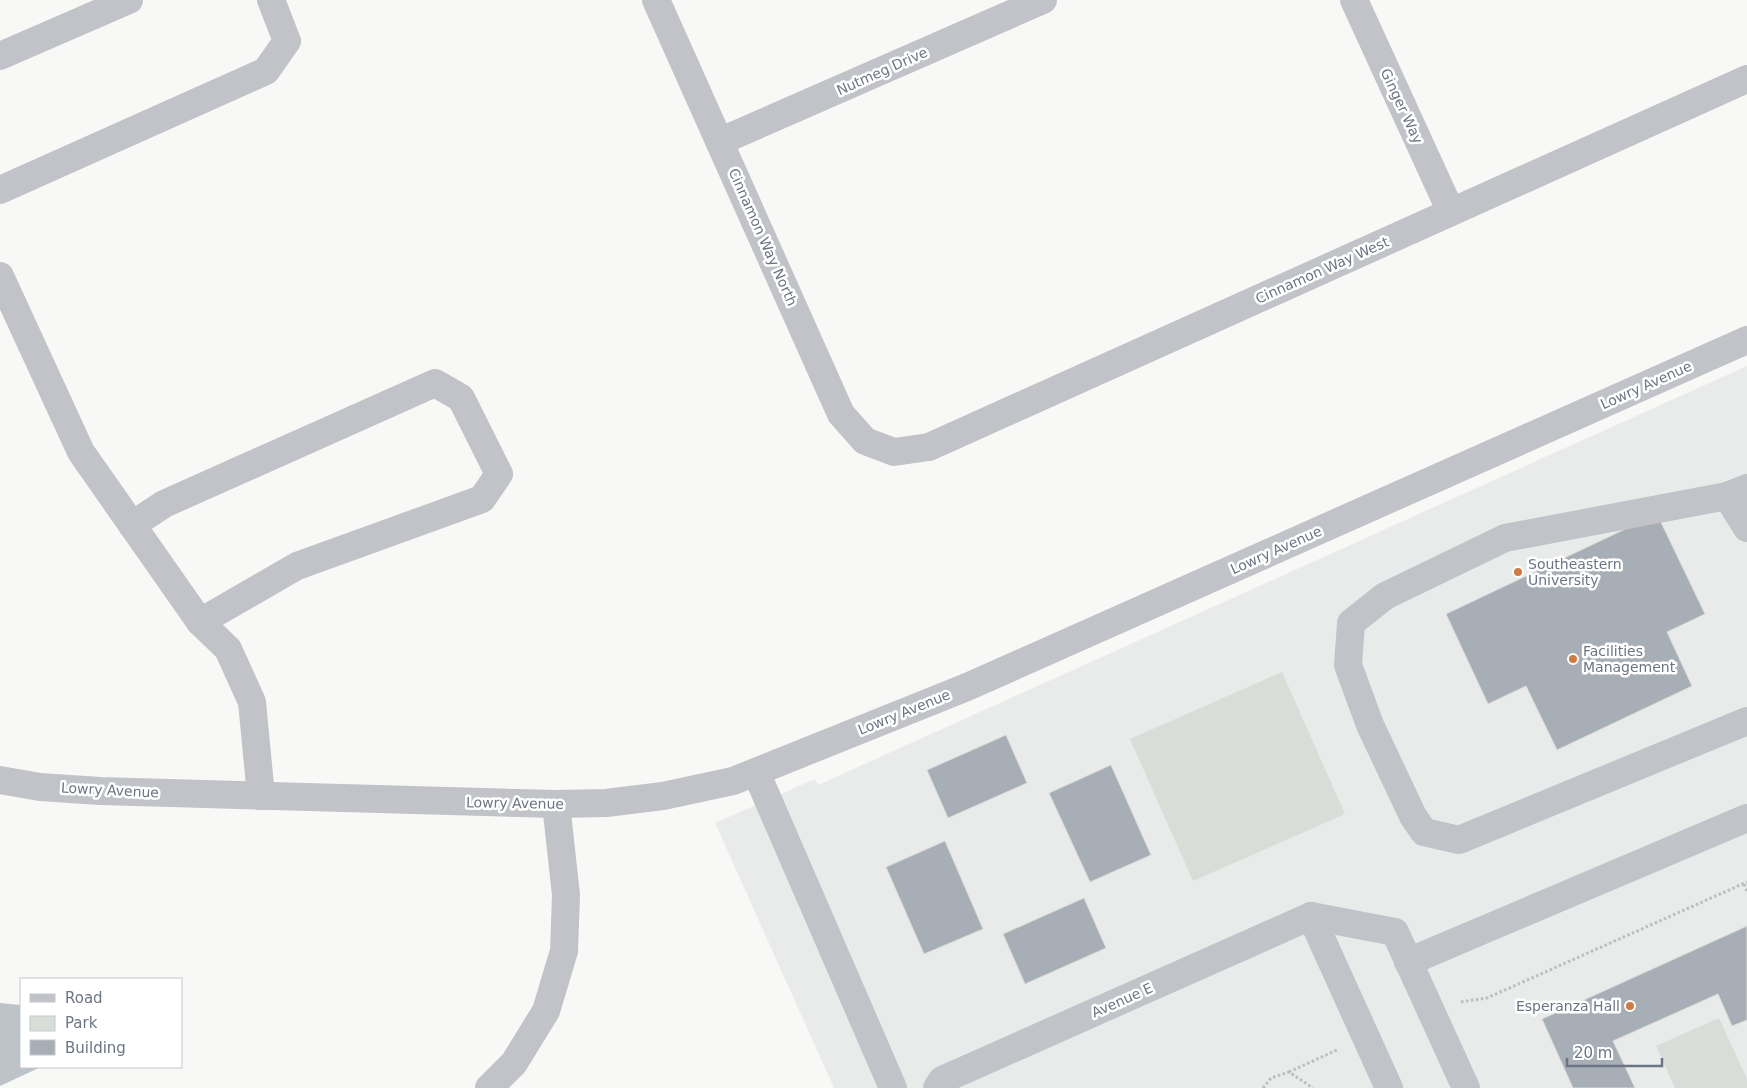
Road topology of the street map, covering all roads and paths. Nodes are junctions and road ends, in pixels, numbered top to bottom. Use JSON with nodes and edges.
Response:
{"nodes":[{"id":1,"x":129,"y":0,"type":"edge"},
{"id":2,"x":271,"y":0,"type":"edge"},
{"id":3,"x":656,"y":0,"type":"edge"},
{"id":4,"x":1043,"y":0,"type":"edge"},
{"id":5,"x":1354,"y":0,"type":"edge"},
{"id":6,"x":0,"y":56,"type":"edge"},
{"id":7,"x":1747,"y":79,"type":"edge"},
{"id":8,"x":721,"y":141,"type":"junction"},
{"id":9,"x":0,"y":190,"type":"edge"},
{"id":10,"x":1451,"y":212,"type":"junction"},
{"id":11,"x":0,"y":276,"type":"edge"},
{"id":12,"x":1747,"y":340,"type":"edge"},
{"id":13,"x":894,"y":452,"type":"joint"},
{"id":14,"x":1737,"y":492,"type":"edge"},
{"id":15,"x":132,"y":525,"type":"junction"},
{"id":16,"x":1747,"y":528,"type":"edge"},
{"id":17,"x":200,"y":622,"type":"junction"},
{"id":18,"x":1747,"y":720,"type":"edge"},
{"id":19,"x":756,"y":772,"type":"junction"},
{"id":20,"x":0,"y":780,"type":"edge"},
{"id":21,"x":261,"y":796,"type":"junction"},
{"id":22,"x":556,"y":804,"type":"junction"},
{"id":23,"x":1747,"y":818,"type":"edge"},
{"id":24,"x":1745,"y":883,"type":"edge"},
{"id":25,"x":1747,"y":891,"type":"edge"},
{"id":26,"x":1311,"y":916,"type":"junction"},
{"id":27,"x":1408,"y":962,"type":"junction"},
{"id":28,"x":1430,"y":1010,"type":"junction"},
{"id":29,"x":1366,"y":1037,"type":"junction"},
{"id":30,"x":1289,"y":1072,"type":"junction"},
{"id":31,"x":489,"y":1088,"type":"edge"},
{"id":32,"x":893,"y":1088,"type":"edge"},
{"id":33,"x":937,"y":1088,"type":"edge"},
{"id":34,"x":1263,"y":1088,"type":"edge"},
{"id":35,"x":1313,"y":1088,"type":"edge"},
{"id":36,"x":1389,"y":1088,"type":"edge"},
{"id":37,"x":1466,"y":1088,"type":"edge"}],
"edges":[{"from":1,"to":6,"type":"street"},
{"from":2,"to":9,"type":"street"},
{"from":3,"to":8,"type":"street","name":"Cinnamon Way North"},
{"from":4,"to":8,"type":"street","name":"Nutmeg Drive"},
{"from":5,"to":10,"type":"street","name":"Ginger Way"},
{"from":7,"to":10,"type":"street","name":"Cinnamon Way West"},
{"from":8,"to":13,"type":"street","name":"Cinnamon Way North"},
{"from":10,"to":13,"type":"street","name":"Cinnamon Way West"},
{"from":11,"to":15,"type":"street"},
{"from":12,"to":19,"type":"street","name":"Lowry Avenue"},
{"from":14,"to":16,"type":"street"},
{"from":14,"to":18,"type":"street"},
{"from":15,"to":17,"type":"street"},
{"from":15,"to":17,"type":"street"},
{"from":17,"to":21,"type":"street"},
{"from":19,"to":22,"type":"street","name":"Lowry Avenue"},
{"from":19,"to":32,"type":"street"},
{"from":20,"to":21,"type":"street","name":"Lowry Avenue"},
{"from":21,"to":22,"type":"street","name":"Lowry Avenue"},
{"from":22,"to":31,"type":"street"},
{"from":23,"to":27,"type":"street"},
{"from":24,"to":25,"type":"path"},
{"from":24,"to":28,"type":"path"},
{"from":26,"to":27,"type":"street"},
{"from":26,"to":29,"type":"street"},
{"from":26,"to":33,"type":"street","name":"Avenue E"},
{"from":27,"to":28,"type":"street"},
{"from":28,"to":37,"type":"street"},
{"from":29,"to":30,"type":"path"},
{"from":29,"to":36,"type":"street"},
{"from":30,"to":34,"type":"path"},
{"from":30,"to":35,"type":"path"}]}
